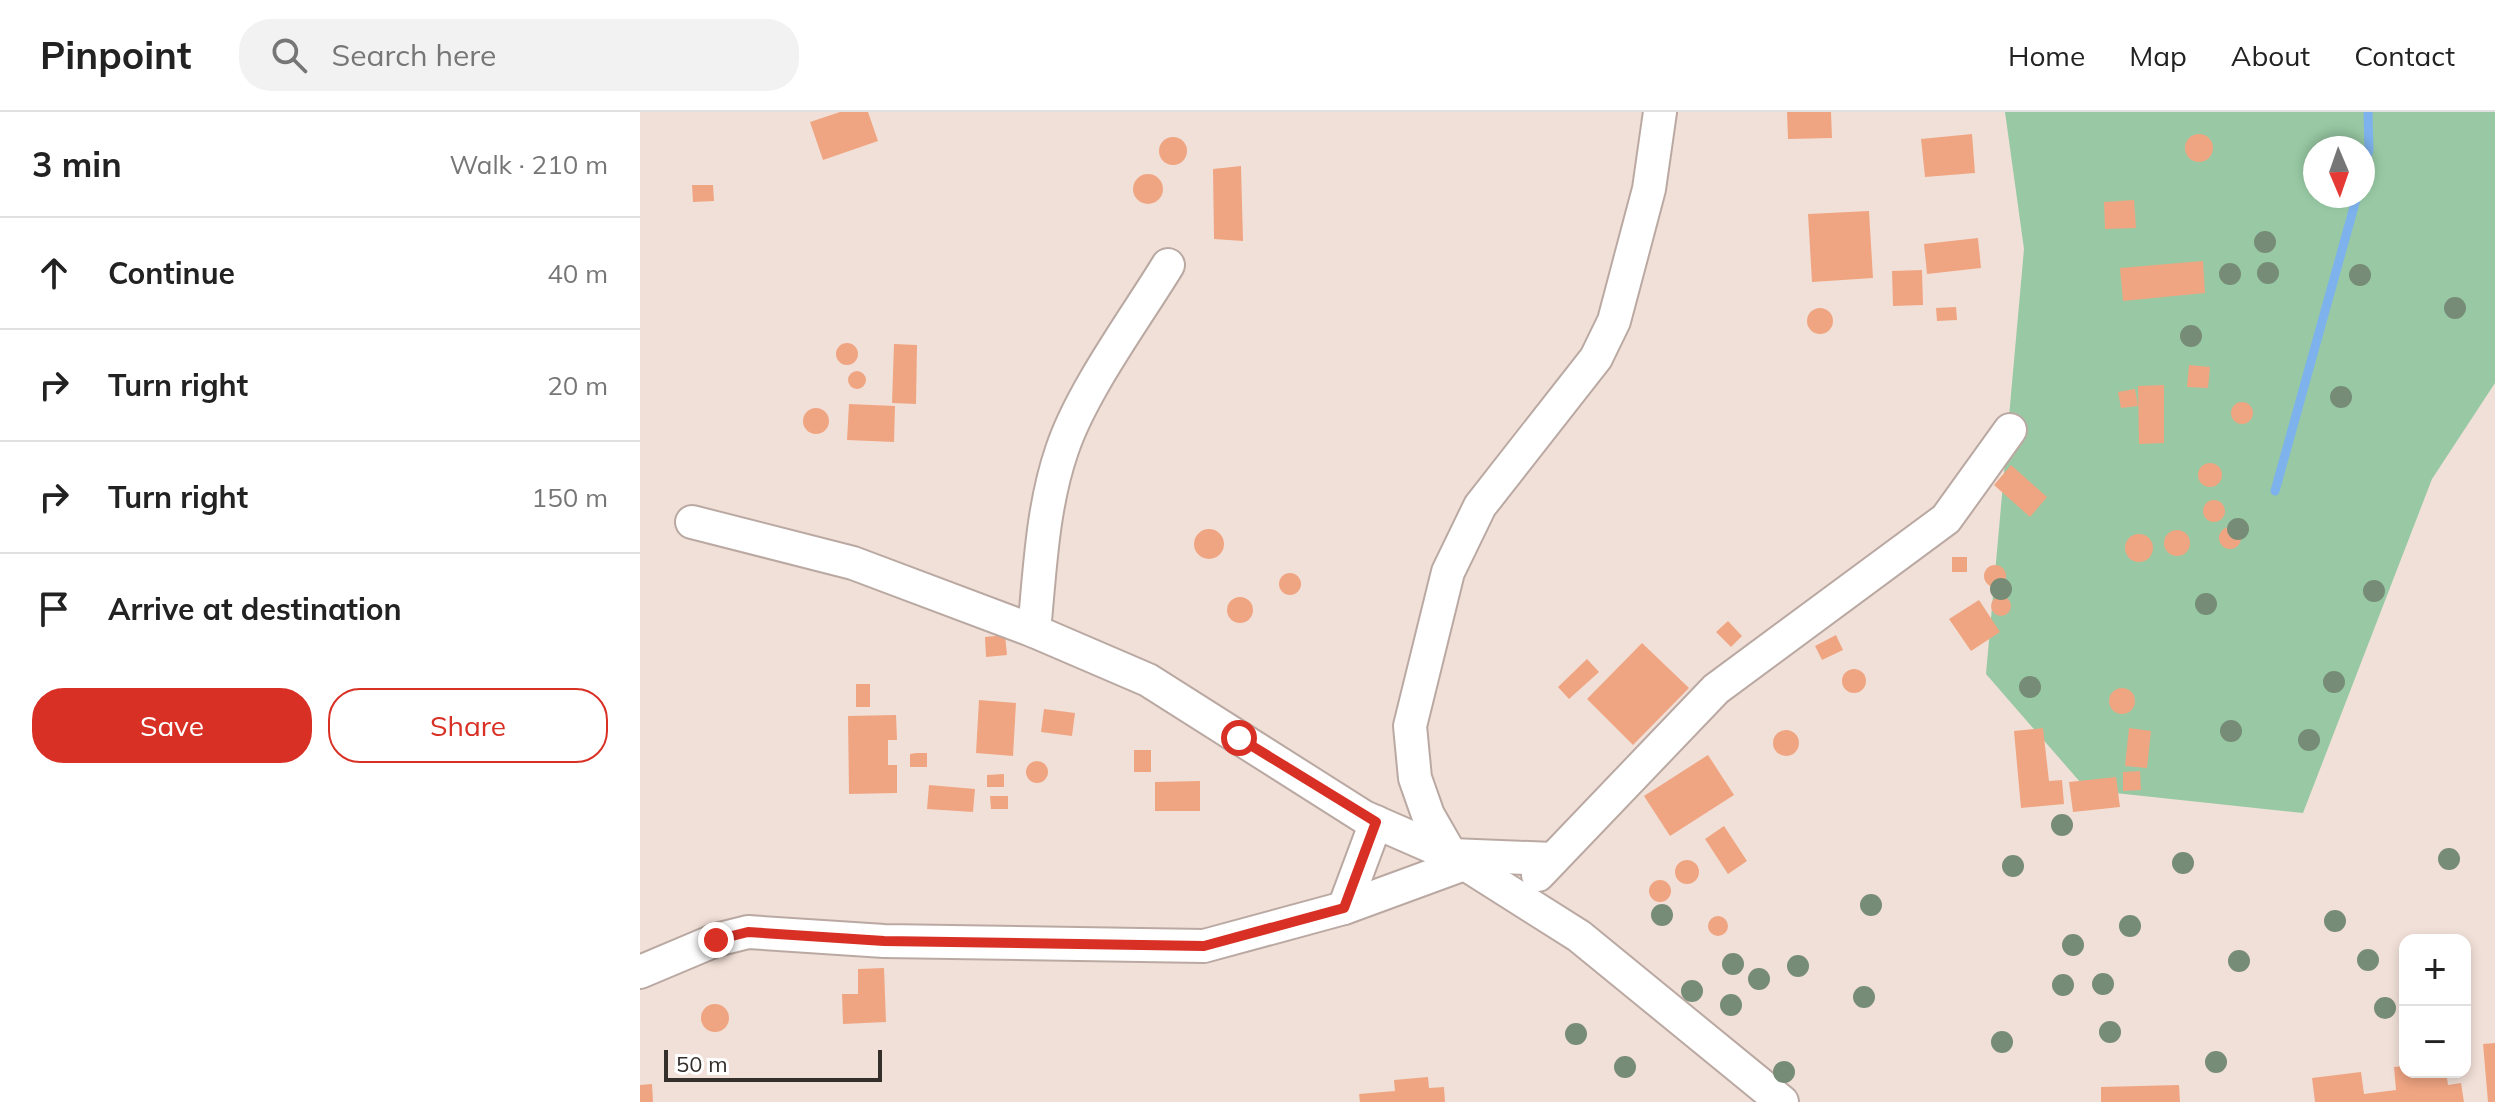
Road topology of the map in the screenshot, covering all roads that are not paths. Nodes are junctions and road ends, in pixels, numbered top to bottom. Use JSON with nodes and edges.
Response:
{"nodes":[{"id":1,"x":1660,"y":112,"type":"edge"},
{"id":2,"x":1168,"y":265,"type":"dead end"},
{"id":3,"x":2010,"y":430,"type":"dead end"},
{"id":4,"x":692,"y":522,"type":"dead end"},
{"id":5,"x":1034,"y":631,"type":"junction"},
{"id":6,"x":1376,"y":822,"type":"junction"},
{"id":7,"x":1457,"y":859,"type":"junction"},
{"id":8,"x":1553,"y":859,"type":"junction"},
{"id":9,"x":1518,"y":897,"type":"junction"},
{"id":10,"x":1344,"y":908,"type":"junction"},
{"id":11,"x":640,"y":972,"type":"edge"},
{"id":12,"x":1782,"y":1102,"type":"edge"}],
"edges":[{"from":1,"to":7,"type":"street"},
{"from":2,"to":5,"type":"street"},
{"from":3,"to":8,"type":"street"},
{"from":4,"to":5,"type":"street"},
{"from":5,"to":6,"type":"street"},
{"from":6,"to":7,"type":"street"},
{"from":6,"to":10,"type":"street"},
{"from":7,"to":8,"type":"street"},
{"from":7,"to":9,"type":"street"},
{"from":7,"to":10,"type":"street"},
{"from":8,"to":9,"type":"street"},
{"from":9,"to":12,"type":"street"},
{"from":10,"to":11,"type":"street"}]}
